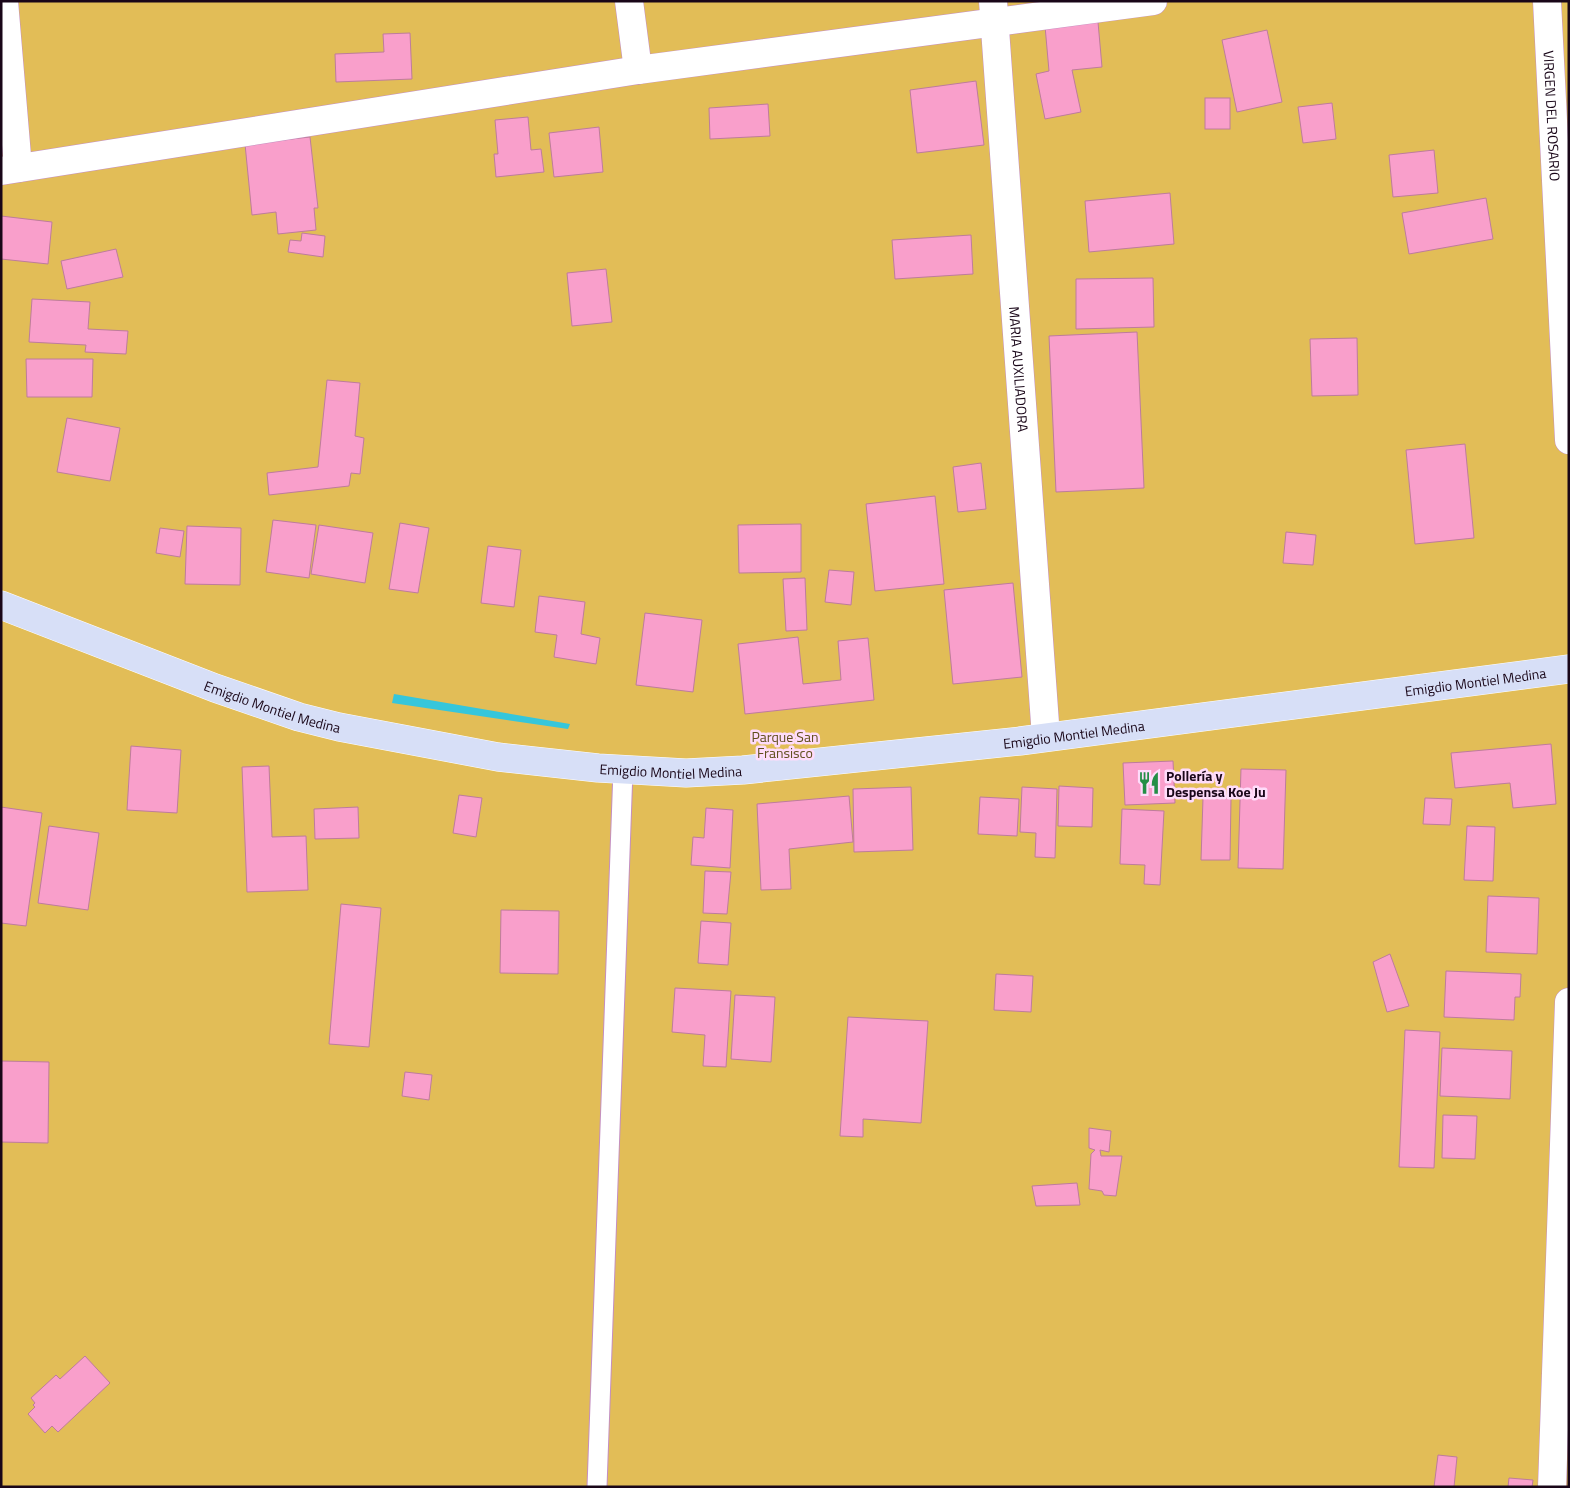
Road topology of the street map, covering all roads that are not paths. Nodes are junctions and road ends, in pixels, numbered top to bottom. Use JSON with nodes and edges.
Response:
{"nodes":[{"id":1,"x":4,"y":1,"type":"edge"},
{"id":2,"x":630,"y":1,"type":"edge"},
{"id":3,"x":1153,"y":1,"type":"edge"},
{"id":4,"x":1547,"y":1,"type":"edge"},
{"id":5,"x":994,"y":12,"type":"edge"},
{"id":6,"x":638,"y":70,"type":"junction"},
{"id":7,"x":12,"y":161,"type":"edge"},
{"id":8,"x":1569,"y":440,"type":"edge"},
{"id":9,"x":1,"y":605,"type":"edge"},
{"id":10,"x":1569,"y":669,"type":"edge"},
{"id":11,"x":1046,"y":737,"type":"junction"},
{"id":12,"x":623,"y":770,"type":"junction"},
{"id":13,"x":1569,"y":1002,"type":"edge"},
{"id":14,"x":597,"y":1487,"type":"edge"},
{"id":15,"x":1552,"y":1487,"type":"edge"}],
"edges":[{"from":1,"to":7,"type":"street"},
{"from":2,"to":6,"type":"street"},
{"from":3,"to":5,"type":"street"},
{"from":4,"to":8,"type":"street","name":"VIRGEN DEL ROSARIO"},
{"from":5,"to":6,"type":"street"},
{"from":5,"to":11,"type":"street","name":"MARIA AUXILIADORA"},
{"from":6,"to":7,"type":"street"},
{"from":9,"to":12,"type":"main road","name":"Emigdio Montiel Medina"},
{"from":10,"to":11,"type":"main road","name":"Emigdio Montiel Medina"},
{"from":11,"to":12,"type":"main road","name":"Emigdio Montiel Medina"},
{"from":12,"to":14,"type":"lane"},
{"from":13,"to":15,"type":"street"}]}
